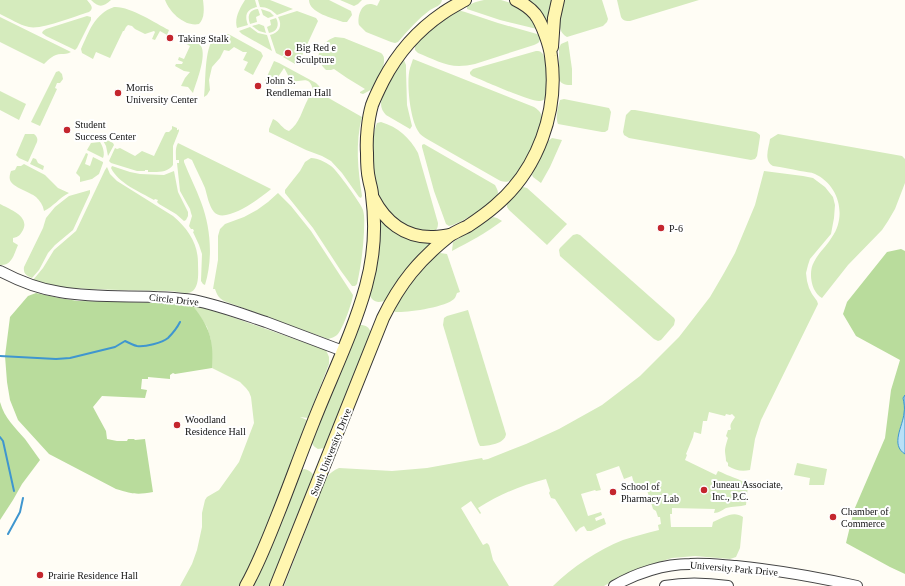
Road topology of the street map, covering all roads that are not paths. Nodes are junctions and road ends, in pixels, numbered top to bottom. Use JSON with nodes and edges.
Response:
{"nodes":[{"id":1,"x":466,"y":0,"type":"edge"},
{"id":2,"x":516,"y":0,"type":"edge"},
{"id":3,"x":558,"y":0,"type":"edge"},
{"id":4,"x":551,"y":54,"type":"junction"},
{"id":5,"x":373,"y":197,"type":"junction"},
{"id":6,"x":450,"y":235,"type":"junction"},
{"id":7,"x":0,"y":271,"type":"edge"},
{"id":8,"x":343,"y":351,"type":"junction"},
{"id":9,"x":246,"y":586,"type":"edge"},
{"id":10,"x":276,"y":586,"type":"edge"},
{"id":11,"x":614,"y":586,"type":"edge"},
{"id":12,"x":665,"y":586,"type":"edge"},
{"id":13,"x":728,"y":586,"type":"edge"},
{"id":14,"x":857,"y":586,"type":"edge"}],
"edges":[{"from":1,"to":5,"type":"main road"},
{"from":2,"to":4,"type":"main road"},
{"from":3,"to":4,"type":"main road"},
{"from":4,"to":6,"type":"main road"},
{"from":5,"to":6,"type":"main road"},
{"from":5,"to":8,"type":"main road"},
{"from":6,"to":10,"type":"main road","name":"South University Drive"},
{"from":7,"to":8,"type":"street","name":"Circle Drive"},
{"from":8,"to":9,"type":"main road"},
{"from":11,"to":14,"type":"street","name":"University Park Drive"},
{"from":12,"to":13,"type":"street","name":"University Park Drive"}]}
